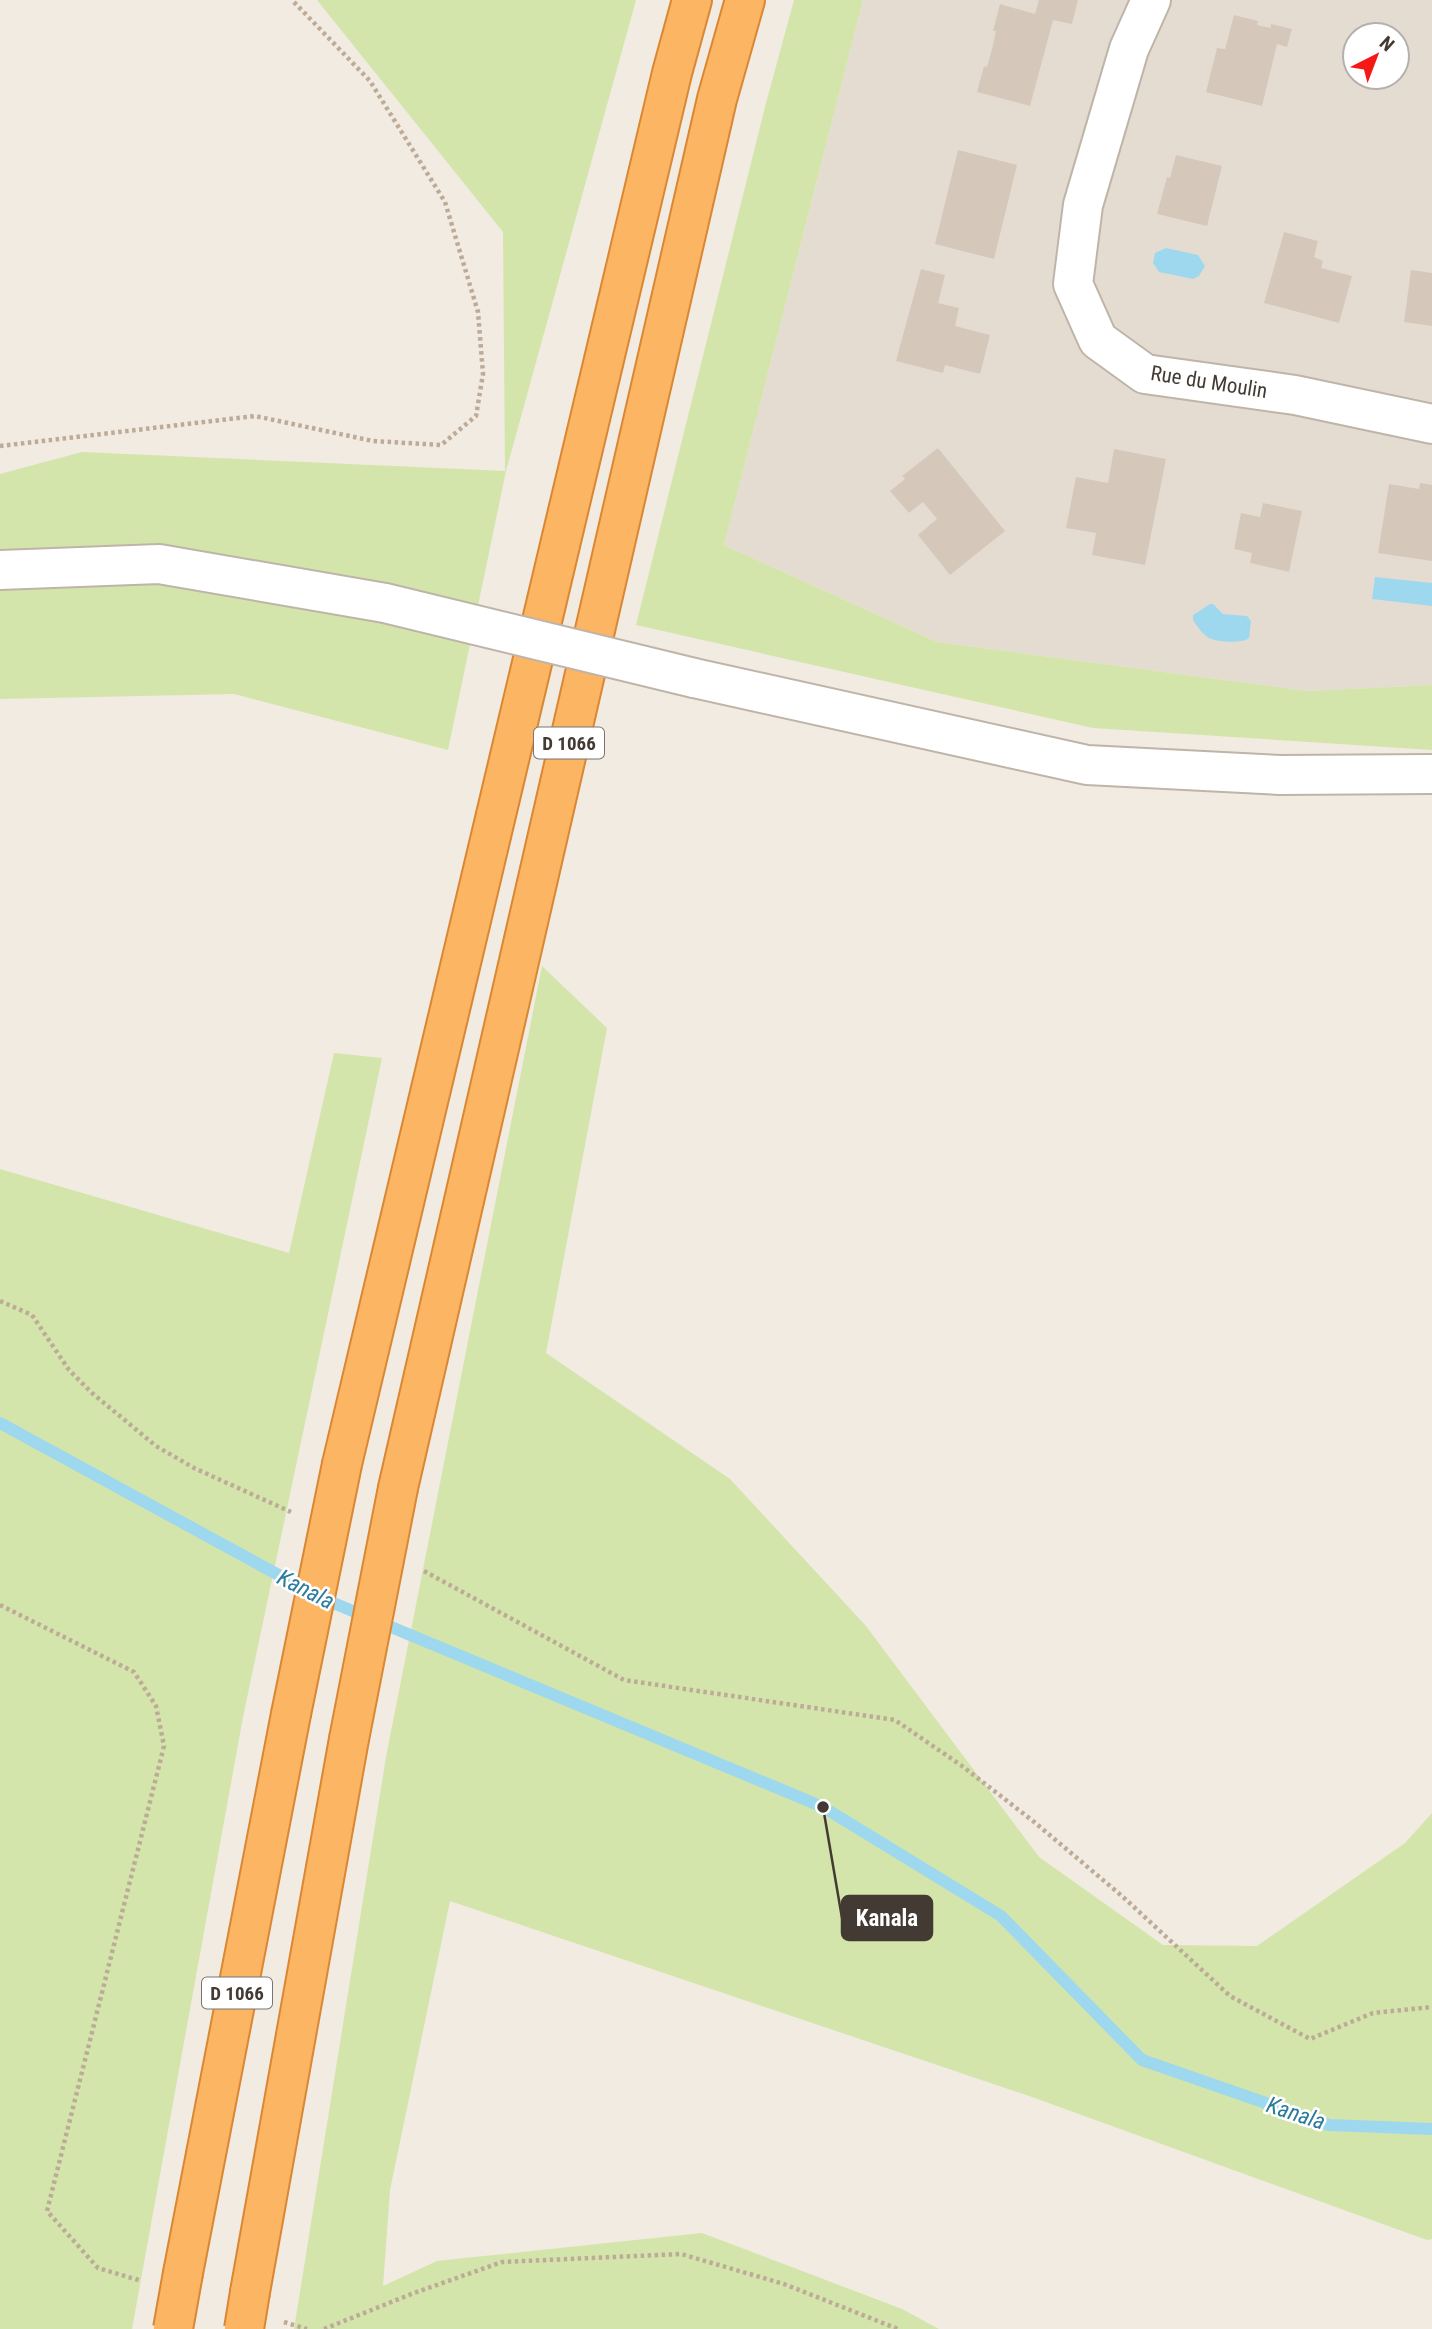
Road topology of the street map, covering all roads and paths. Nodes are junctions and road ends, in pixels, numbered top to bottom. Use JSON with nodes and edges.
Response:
{"nodes":[{"id":1,"x":292,"y":0,"type":"edge"},
{"id":2,"x":692,"y":0,"type":"edge"},
{"id":3,"x":745,"y":0,"type":"edge"},
{"id":4,"x":1151,"y":0,"type":"edge"},
{"id":5,"x":1432,"y":424,"type":"edge"},
{"id":6,"x":0,"y":446,"type":"edge"},
{"id":7,"x":0,"y":570,"type":"edge"},
{"id":8,"x":1432,"y":774,"type":"edge"},
{"id":9,"x":0,"y":1301,"type":"edge"},
{"id":10,"x":299,"y":1516,"type":"dead end"},
{"id":11,"x":422,"y":1570,"type":"dead end"},
{"id":12,"x":0,"y":1605,"type":"edge"},
{"id":13,"x":1432,"y":2007,"type":"edge"},
{"id":14,"x":167,"y":2278,"type":"junction"},
{"id":15,"x":247,"y":2311,"type":"edge"},
{"id":16,"x":281,"y":2321,"type":"dead end"},
{"id":17,"x":173,"y":2329,"type":"edge"},
{"id":18,"x":307,"y":2329,"type":"edge"},
{"id":19,"x":324,"y":2329,"type":"edge"},
{"id":20,"x":898,"y":2329,"type":"edge"}],
"edges":[{"from":1,"to":6,"type":"path"},
{"from":2,"to":14,"type":"highway","number":"D 1066","bridge":true},
{"from":3,"to":15,"type":"highway","number":"D 1066","bridge":true},
{"from":4,"to":5,"type":"street","name":"Rue du Moulin"},
{"from":7,"to":8,"type":"street","bridge":true},
{"from":9,"to":10,"type":"path"},
{"from":11,"to":13,"type":"path"},
{"from":12,"to":14,"type":"path"},
{"from":14,"to":17,"type":"highway","number":"D 1066","bridge":true},
{"from":16,"to":18,"type":"path"},
{"from":19,"to":20,"type":"path"}]}
